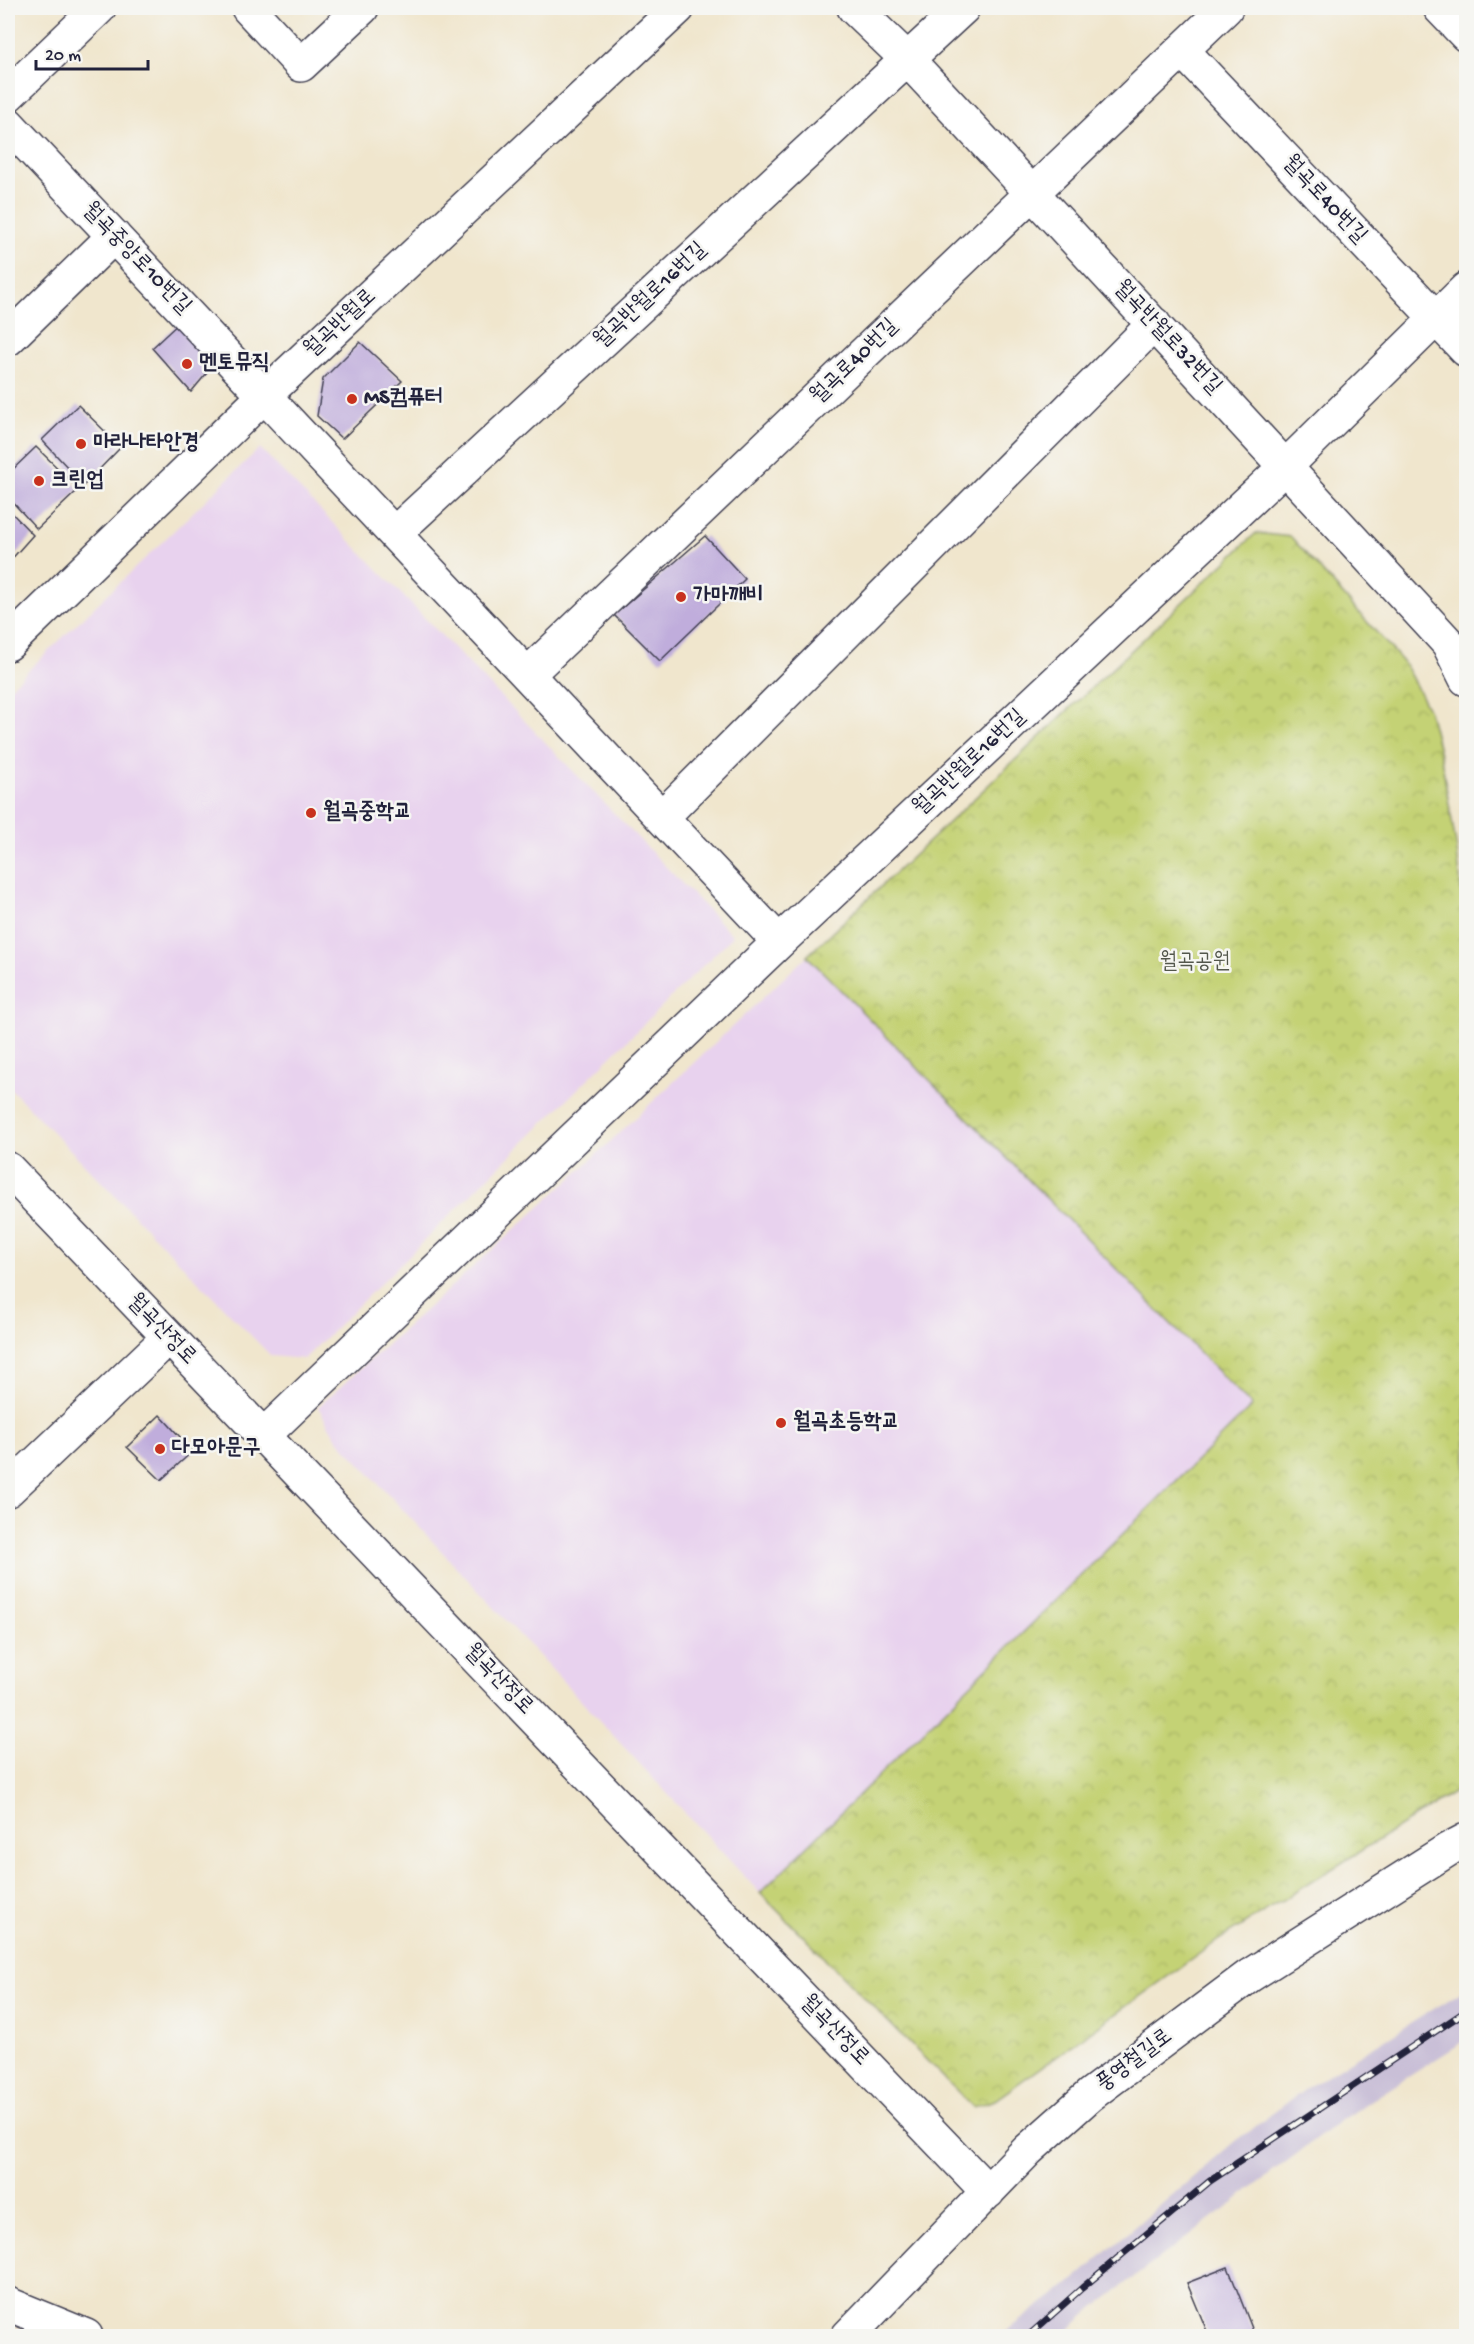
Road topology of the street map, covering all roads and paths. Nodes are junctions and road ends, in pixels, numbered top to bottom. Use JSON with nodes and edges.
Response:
{"nodes":[{"id":1,"x":99,"y":8,"type":"edge"},
{"id":2,"x":248,"y":8,"type":"edge"},
{"id":3,"x":362,"y":8,"type":"edge"},
{"id":4,"x":678,"y":8,"type":"edge"},
{"id":5,"x":854,"y":8,"type":"edge"},
{"id":6,"x":963,"y":8,"type":"edge"},
{"id":7,"x":1226,"y":8,"type":"edge"},
{"id":8,"x":1440,"y":8,"type":"edge"},
{"id":9,"x":1467,"y":35,"type":"edge"},
{"id":10,"x":1182,"y":50,"type":"junction"},
{"id":11,"x":908,"y":60,"type":"junction"},
{"id":12,"x":8,"y":95,"type":"edge"},
{"id":13,"x":8,"y":124,"type":"edge"},
{"id":14,"x":1032,"y":193,"type":"junction"},
{"id":15,"x":114,"y":236,"type":"junction"},
{"id":16,"x":1467,"y":289,"type":"edge"},
{"id":17,"x":1436,"y":318,"type":"junction"},
{"id":18,"x":1154,"y":324,"type":"junction"},
{"id":19,"x":8,"y":339,"type":"edge"},
{"id":20,"x":1467,"y":351,"type":"edge"},
{"id":21,"x":265,"y":395,"type":"junction"},
{"id":22,"x":1285,"y":467,"type":"junction"},
{"id":23,"x":395,"y":533,"type":"junction"},
{"id":24,"x":8,"y":644,"type":"edge"},
{"id":25,"x":528,"y":674,"type":"junction"},
{"id":26,"x":1467,"y":679,"type":"edge"},
{"id":27,"x":663,"y":816,"type":"junction"},
{"id":28,"x":779,"y":942,"type":"junction"},
{"id":29,"x":8,"y":1169,"type":"edge"},
{"id":30,"x":168,"y":1338,"type":"junction"},
{"id":31,"x":264,"y":1435,"type":"junction"},
{"id":32,"x":8,"y":1490,"type":"edge"},
{"id":33,"x":1467,"y":1840,"type":"edge"},
{"id":34,"x":988,"y":2192,"type":"junction"},
{"id":35,"x":8,"y":2304,"type":"edge"},
{"id":36,"x":86,"y":2337,"type":"edge"},
{"id":37,"x":848,"y":2337,"type":"edge"}],
"edges":[{"from":1,"to":12,"type":"street"},
{"from":2,"to":3,"type":"street"},
{"from":4,"to":21,"type":"street","name":"월곡반월로"},
{"from":5,"to":11,"type":"street","name":"월곡반월로32번길"},
{"from":6,"to":11,"type":"street","name":"월곡반월로16번길"},
{"from":7,"to":10,"type":"street","name":"월곡로40번길"},
{"from":8,"to":9,"type":"street"},
{"from":10,"to":14,"type":"street","name":"월곡로40번길"},
{"from":10,"to":17,"type":"street","name":"월곡로40번길"},
{"from":11,"to":14,"type":"street","name":"월곡반월로32번길"},
{"from":11,"to":23,"type":"street","name":"월곡반월로16번길"},
{"from":13,"to":15,"type":"street","name":"월곡중앙로10번길"},
{"from":14,"to":18,"type":"street","name":"월곡반월로32번길"},
{"from":14,"to":25,"type":"street","name":"월곡로40번길"},
{"from":15,"to":19,"type":"street"},
{"from":15,"to":21,"type":"street","name":"월곡중앙로10번길"},
{"from":16,"to":17,"type":"street","name":"월곡반월로16번길"},
{"from":17,"to":20,"type":"street","name":"월곡로40번길"},
{"from":17,"to":22,"type":"street","name":"월곡반월로16번길"},
{"from":18,"to":22,"type":"street","name":"월곡반월로32번길"},
{"from":18,"to":27,"type":"street"},
{"from":21,"to":23,"type":"street"},
{"from":21,"to":24,"type":"street","name":"월곡반월로"},
{"from":22,"to":26,"type":"street","name":"월곡반월로32번길"},
{"from":22,"to":28,"type":"street","name":"월곡반월로16번길"},
{"from":23,"to":25,"type":"street"},
{"from":25,"to":27,"type":"street"},
{"from":27,"to":28,"type":"street"},
{"from":28,"to":31,"type":"street","name":"월곡반월로16번길"},
{"from":29,"to":30,"type":"street","name":"월곡산정로"},
{"from":30,"to":31,"type":"street","name":"월곡산정로"},
{"from":30,"to":32,"type":"street"},
{"from":31,"to":34,"type":"street","name":"월곡산정로"},
{"from":33,"to":34,"type":"street","name":"풍영철길로"},
{"from":34,"to":37,"type":"street","name":"풍영철길로"},
{"from":35,"to":36,"type":"street"}]}
